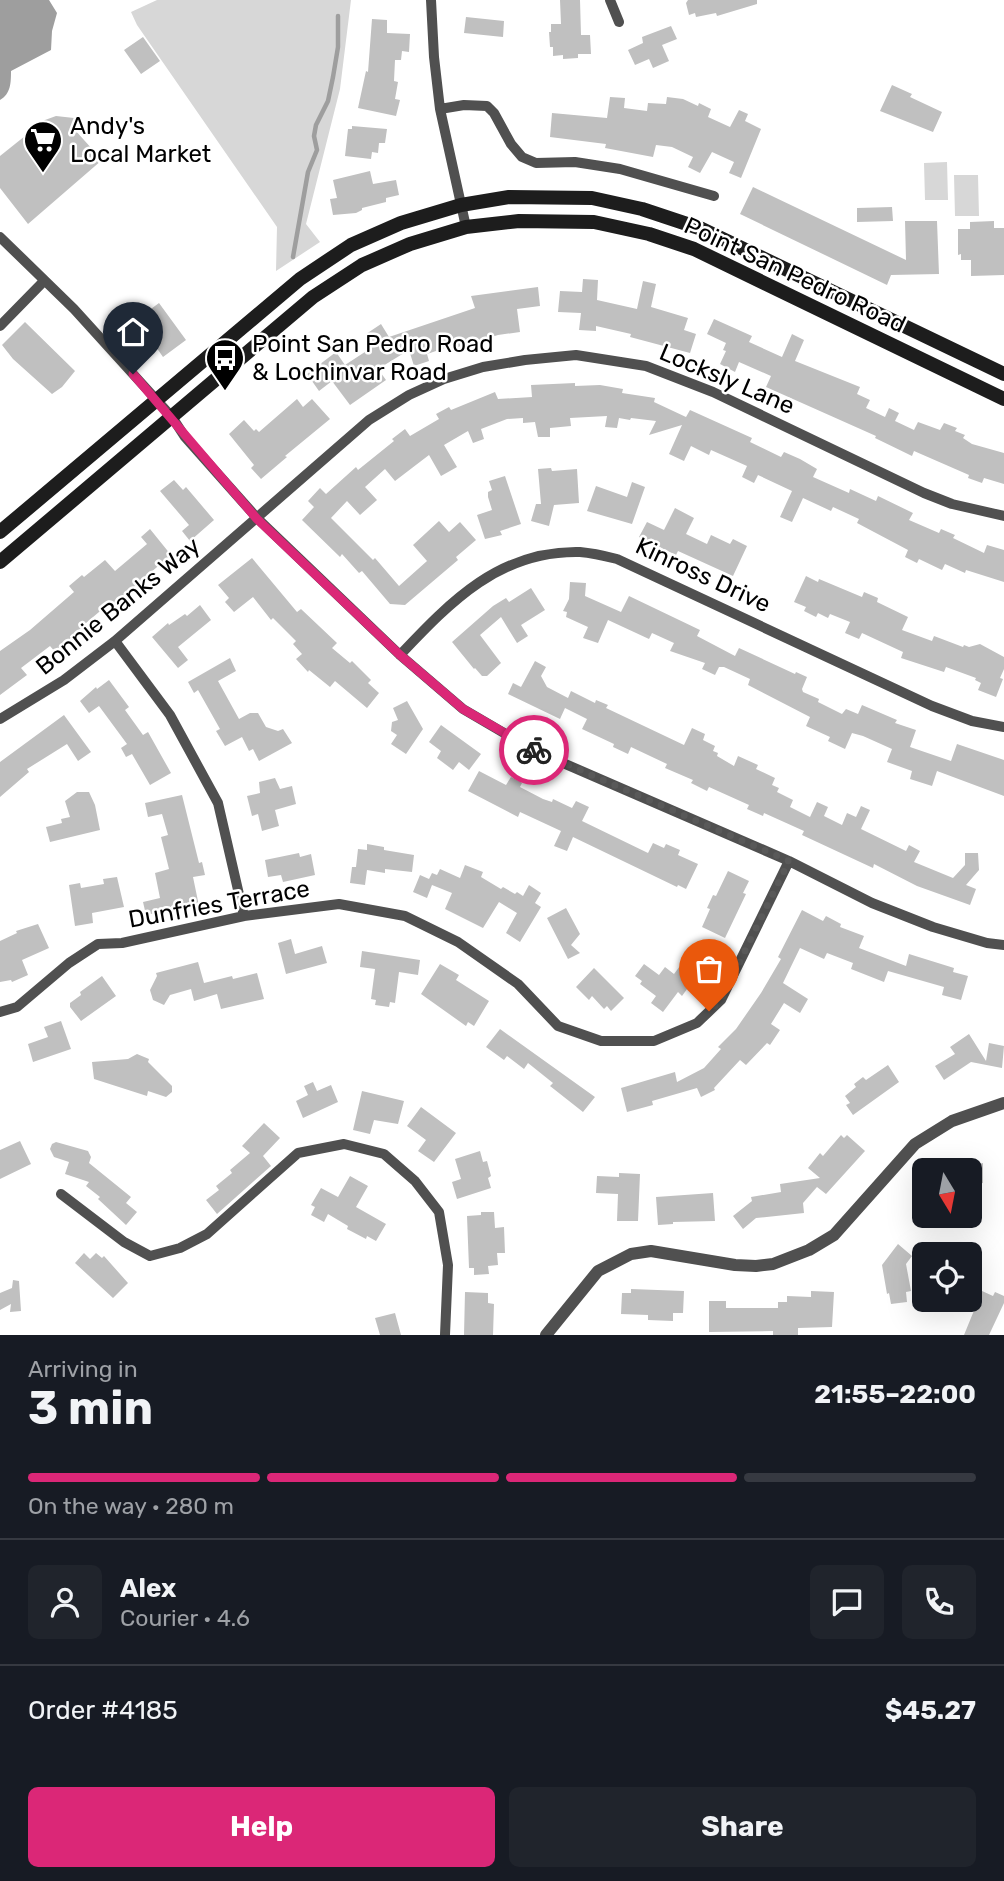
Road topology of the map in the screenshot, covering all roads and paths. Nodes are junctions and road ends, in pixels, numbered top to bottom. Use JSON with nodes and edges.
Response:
{"nodes":[{"id":1,"x":431,"y":0,"type":"edge"},
{"id":2,"x":610,"y":0,"type":"edge"},
{"id":3,"x":619,"y":22,"type":"dead end"},
{"id":4,"x":440,"y":109,"type":"junction"},
{"id":5,"x":714,"y":195,"type":"dead end"},
{"id":6,"x":461,"y":205,"type":"junction"},
{"id":7,"x":466,"y":227,"type":"junction"},
{"id":8,"x":0,"y":237,"type":"edge"},
{"id":9,"x":44,"y":281,"type":"junction"},
{"id":10,"x":0,"y":326,"type":"edge"},
{"id":11,"x":1004,"y":374,"type":"edge"},
{"id":12,"x":155,"y":399,"type":"junction"},
{"id":13,"x":1004,"y":399,"type":"edge"},
{"id":14,"x":172,"y":417,"type":"junction"},
{"id":15,"x":1004,"y":516,"type":"edge"},
{"id":16,"x":257,"y":519,"type":"junction"},
{"id":17,"x":0,"y":531,"type":"edge"},
{"id":18,"x":3,"y":554,"type":"edge"},
{"id":19,"x":115,"y":641,"type":"junction"},
{"id":20,"x":400,"y":655,"type":"junction"},
{"id":21,"x":0,"y":719,"type":"edge"},
{"id":22,"x":1004,"y":727,"type":"edge"},
{"id":23,"x":789,"y":861,"type":"junction"},
{"id":24,"x":244,"y":916,"type":"junction"},
{"id":25,"x":1004,"y":946,"type":"edge"},
{"id":26,"x":0,"y":1012,"type":"edge"},
{"id":27,"x":1004,"y":1103,"type":"edge"},
{"id":28,"x":61,"y":1194,"type":"dead end"},
{"id":29,"x":445,"y":1335,"type":"edge"},
{"id":30,"x":546,"y":1335,"type":"edge"}],
"edges":[{"from":1,"to":4,"type":"street"},
{"from":2,"to":3,"type":"street"},
{"from":4,"to":5,"type":"street"},
{"from":4,"to":6,"type":"street"},
{"from":6,"to":7,"type":"street"},
{"from":6,"to":11,"type":"main road","name":"Point San Pedro Road"},
{"from":6,"to":12,"type":"main road","name":"Point San Pedro Road"},
{"from":7,"to":13,"type":"main road","name":"Point San Pedro Road"},
{"from":7,"to":14,"type":"main road","name":"Point San Pedro Road"},
{"from":8,"to":9,"type":"street"},
{"from":9,"to":10,"type":"street"},
{"from":9,"to":12,"type":"street"},
{"from":12,"to":14,"type":"street"},
{"from":12,"to":17,"type":"main road","name":"Point San Pedro Road"},
{"from":14,"to":16,"type":"street"},
{"from":14,"to":18,"type":"main road","name":"Point San Pedro Road"},
{"from":15,"to":16,"type":"street","name":"Locksly Lane"},
{"from":16,"to":19,"type":"street","name":"Bonnie Banks Way"},
{"from":16,"to":20,"type":"street"},
{"from":19,"to":21,"type":"street","name":"Bonnie Banks Way"},
{"from":19,"to":24,"type":"street"},
{"from":20,"to":22,"type":"street","name":"Kinross Drive"},
{"from":20,"to":23,"type":"street"},
{"from":23,"to":24,"type":"street","name":"Dunfries Terrace"},
{"from":23,"to":25,"type":"street"},
{"from":24,"to":26,"type":"street","name":"Dunfries Terrace"},
{"from":27,"to":30,"type":"street"},
{"from":28,"to":29,"type":"street"}]}
